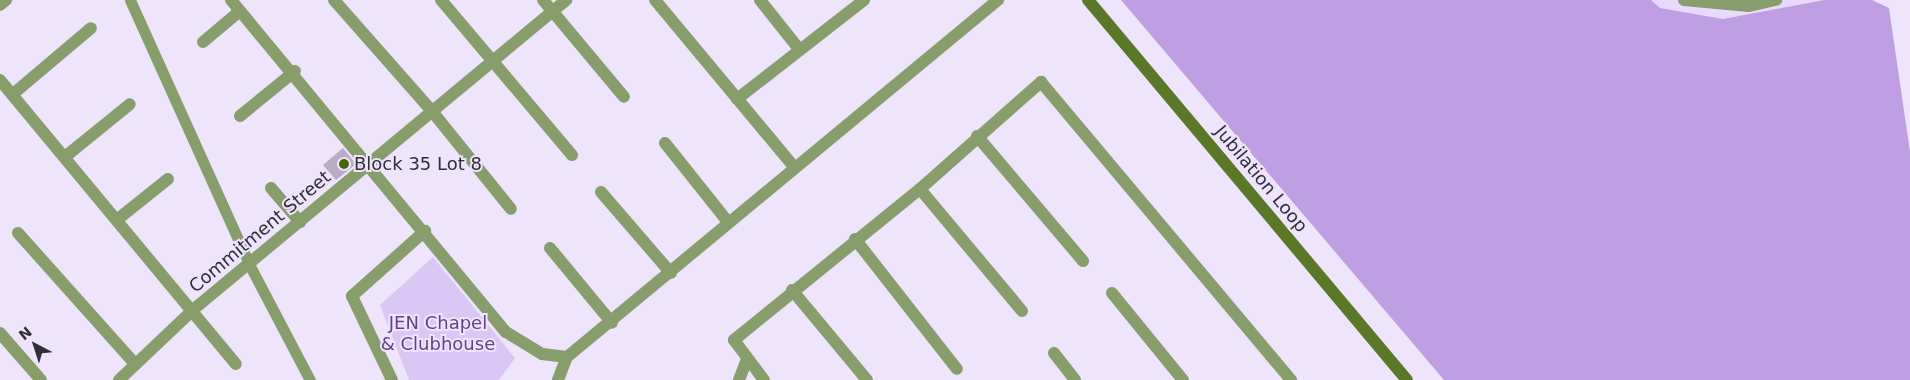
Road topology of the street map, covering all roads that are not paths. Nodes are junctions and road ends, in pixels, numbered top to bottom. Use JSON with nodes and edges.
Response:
{"nodes":[{"id":1,"x":130,"y":0,"type":"edge"},
{"id":2,"x":231,"y":0,"type":"edge"},
{"id":3,"x":334,"y":0,"type":"edge"},
{"id":4,"x":441,"y":0,"type":"edge"},
{"id":5,"x":543,"y":0,"type":"edge"},
{"id":6,"x":566,"y":0,"type":"edge"},
{"id":7,"x":654,"y":0,"type":"edge"},
{"id":8,"x":760,"y":0,"type":"edge"},
{"id":9,"x":998,"y":0,"type":"edge"},
{"id":10,"x":1088,"y":0,"type":"edge"},
{"id":11,"x":1684,"y":0,"type":"edge"},
{"id":12,"x":1776,"y":0,"type":"edge"},
{"id":13,"x":861,"y":1,"type":"edge"},
{"id":14,"x":240,"y":11,"type":"junction"},
{"id":15,"x":552,"y":12,"type":"junction"},
{"id":16,"x":91,"y":28,"type":"dead end"},
{"id":17,"x":203,"y":42,"type":"dead end"},
{"id":18,"x":799,"y":49,"type":"junction"},
{"id":19,"x":493,"y":60,"type":"junction"},
{"id":20,"x":294,"y":71,"type":"junction"},
{"id":21,"x":0,"y":80,"type":"edge"},
{"id":22,"x":13,"y":94,"type":"junction"},
{"id":23,"x":624,"y":97,"type":"dead end"},
{"id":24,"x":737,"y":99,"type":"junction"},
{"id":25,"x":130,"y":104,"type":"dead end"},
{"id":26,"x":431,"y":110,"type":"junction"},
{"id":27,"x":240,"y":116,"type":"dead end"},
{"id":28,"x":977,"y":136,"type":"junction"},
{"id":29,"x":665,"y":144,"type":"dead end"},
{"id":30,"x":572,"y":155,"type":"dead end"},
{"id":31,"x":66,"y":156,"type":"junction"},
{"id":32,"x":370,"y":163,"type":"junction"},
{"id":33,"x":794,"y":167,"type":"junction"},
{"id":34,"x":168,"y":179,"type":"dead end"},
{"id":35,"x":271,"y":188,"type":"dead end"},
{"id":36,"x":920,"y":189,"type":"junction"},
{"id":37,"x":600,"y":192,"type":"dead end"},
{"id":38,"x":511,"y":209,"type":"dead end"},
{"id":39,"x":118,"y":218,"type":"junction"},
{"id":40,"x":300,"y":222,"type":"junction"},
{"id":41,"x":728,"y":222,"type":"junction"},
{"id":42,"x":425,"y":232,"type":"junction"},
{"id":43,"x":18,"y":233,"type":"dead end"},
{"id":44,"x":855,"y":239,"type":"junction"},
{"id":45,"x":550,"y":248,"type":"dead end"},
{"id":46,"x":1083,"y":261,"type":"dead end"},
{"id":47,"x":249,"y":264,"type":"junction"},
{"id":48,"x":671,"y":272,"type":"junction"},
{"id":49,"x":792,"y":290,"type":"junction"},
{"id":50,"x":1112,"y":293,"type":"dead end"},
{"id":51,"x":194,"y":309,"type":"junction"},
{"id":52,"x":1022,"y":312,"type":"dead end"},
{"id":53,"x":612,"y":323,"type":"junction"},
{"id":54,"x":0,"y":333,"type":"edge"},
{"id":55,"x":1054,"y":353,"type":"dead end"},
{"id":56,"x":567,"y":358,"type":"junction"},
{"id":57,"x":747,"y":359,"type":"junction"},
{"id":58,"x":135,"y":364,"type":"junction"},
{"id":59,"x":236,"y":364,"type":"dead end"},
{"id":60,"x":957,"y":369,"type":"dead end"},
{"id":61,"x":1285,"y":378,"type":"edge"},
{"id":62,"x":41,"y":380,"type":"edge"},
{"id":63,"x":119,"y":380,"type":"edge"},
{"id":64,"x":310,"y":380,"type":"edge"},
{"id":65,"x":392,"y":380,"type":"edge"},
{"id":66,"x":558,"y":380,"type":"edge"},
{"id":67,"x":739,"y":380,"type":"edge"},
{"id":68,"x":764,"y":380,"type":"edge"},
{"id":69,"x":867,"y":380,"type":"edge"},
{"id":70,"x":1075,"y":380,"type":"edge"},
{"id":71,"x":1183,"y":380,"type":"edge"},
{"id":72,"x":1408,"y":380,"type":"edge"}],
"edges":[{"from":1,"to":47,"type":"lane"},
{"from":2,"to":14,"type":"street"},
{"from":3,"to":26,"type":"street"},
{"from":4,"to":19,"type":"street"},
{"from":5,"to":15,"type":"street"},
{"from":6,"to":15,"type":"street","name":"Commitment Street"},
{"from":7,"to":24,"type":"street"},
{"from":8,"to":18,"type":"street"},
{"from":9,"to":33,"type":"street"},
{"from":10,"to":72,"type":"main road","name":"Jubilation Loop"},
{"from":11,"to":12,"type":"street"},
{"from":13,"to":18,"type":"street"},
{"from":14,"to":17,"type":"street"},
{"from":14,"to":20,"type":"street"},
{"from":15,"to":19,"type":"street","name":"Commitment Street"},
{"from":15,"to":23,"type":"street"},
{"from":16,"to":22,"type":"street"},
{"from":18,"to":24,"type":"street"},
{"from":19,"to":26,"type":"street","name":"Commitment Street"},
{"from":19,"to":30,"type":"street"},
{"from":20,"to":27,"type":"street"},
{"from":20,"to":32,"type":"street"},
{"from":21,"to":22,"type":"street"},
{"from":22,"to":31,"type":"street"},
{"from":24,"to":33,"type":"street"},
{"from":25,"to":31,"type":"street"},
{"from":26,"to":32,"type":"street","name":"Commitment Street"},
{"from":26,"to":38,"type":"street"},
{"from":28,"to":36,"type":"street"},
{"from":28,"to":46,"type":"street"},
{"from":28,"to":61,"type":"street"},
{"from":29,"to":41,"type":"street"},
{"from":31,"to":39,"type":"street"},
{"from":32,"to":40,"type":"street","name":"Commitment Street"},
{"from":32,"to":42,"type":"street"},
{"from":33,"to":41,"type":"street"},
{"from":34,"to":39,"type":"street"},
{"from":35,"to":40,"type":"street"},
{"from":36,"to":44,"type":"street"},
{"from":36,"to":52,"type":"street"},
{"from":37,"to":48,"type":"street"},
{"from":39,"to":51,"type":"street"},
{"from":40,"to":47,"type":"street","name":"Commitment Street"},
{"from":41,"to":48,"type":"street"},
{"from":42,"to":56,"type":"street"},
{"from":42,"to":65,"type":"street"},
{"from":43,"to":58,"type":"street"},
{"from":44,"to":49,"type":"street"},
{"from":44,"to":60,"type":"street"},
{"from":45,"to":53,"type":"street"},
{"from":47,"to":51,"type":"street","name":"Commitment Street"},
{"from":47,"to":64,"type":"lane"},
{"from":48,"to":53,"type":"street"},
{"from":49,"to":57,"type":"street"},
{"from":49,"to":69,"type":"street"},
{"from":50,"to":71,"type":"street"},
{"from":51,"to":58,"type":"street","name":"Commitment Street"},
{"from":51,"to":59,"type":"street"},
{"from":53,"to":56,"type":"street"},
{"from":54,"to":62,"type":"street"},
{"from":55,"to":70,"type":"street"},
{"from":56,"to":66,"type":"street"},
{"from":57,"to":67,"type":"street"},
{"from":57,"to":68,"type":"street"},
{"from":58,"to":63,"type":"street","name":"Commitment Street"}]}
